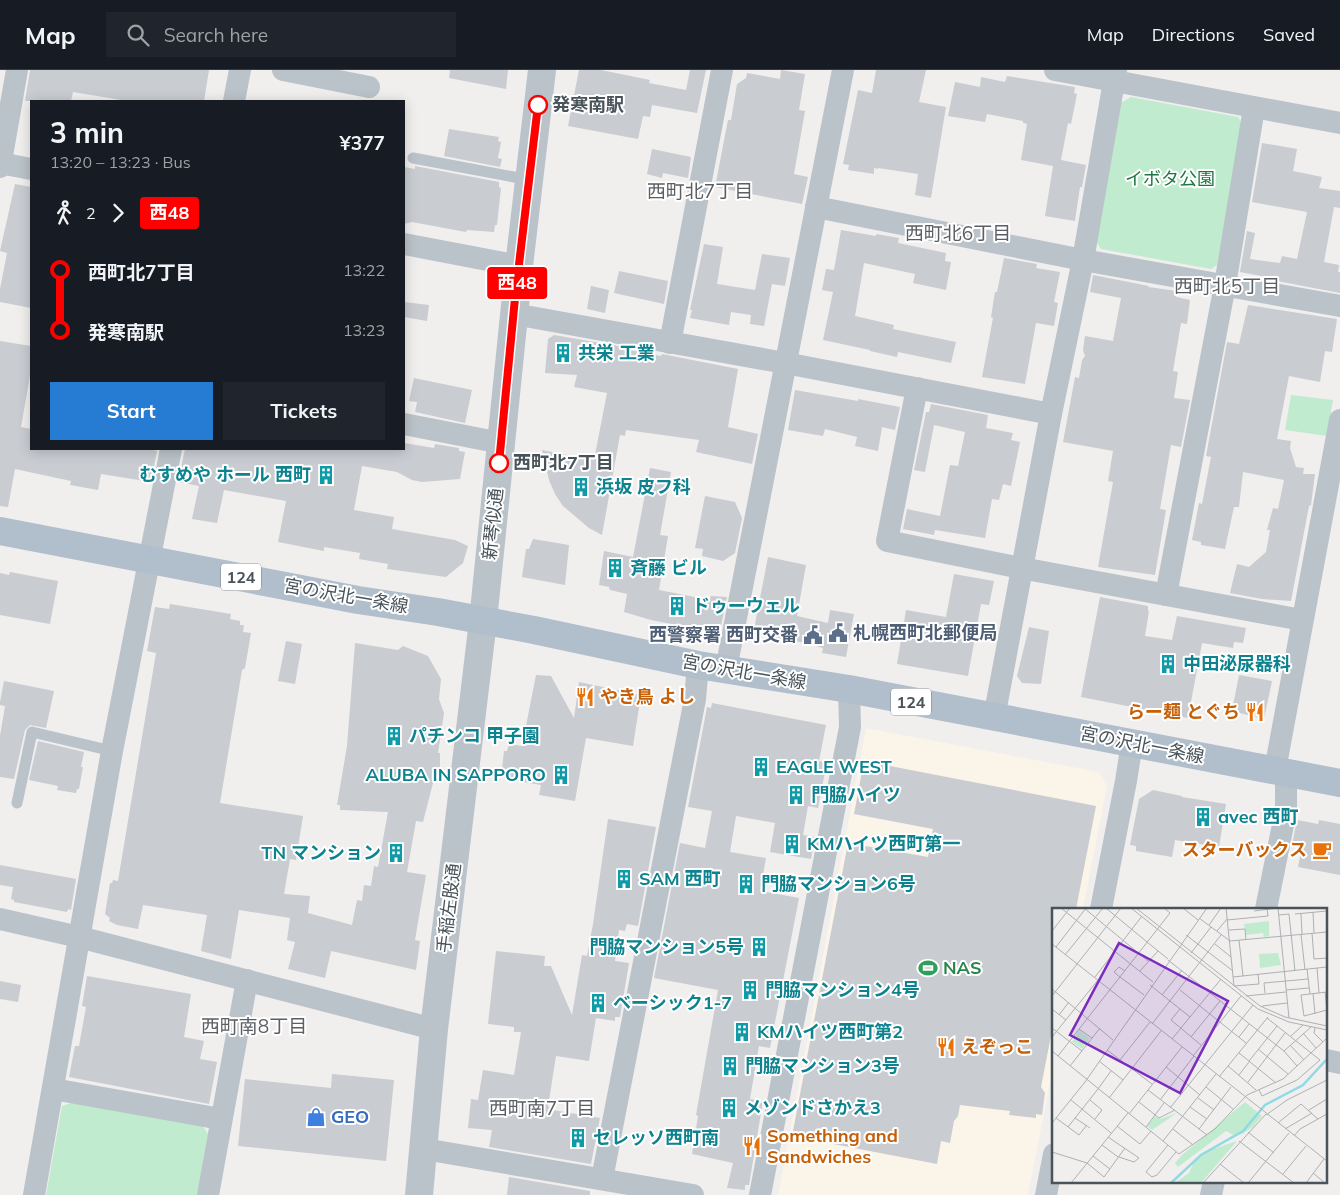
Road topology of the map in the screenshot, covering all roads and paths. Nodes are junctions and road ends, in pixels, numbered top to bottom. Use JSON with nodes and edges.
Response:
{"nodes":[{"id":1,"x":17,"y":70,"type":"edge"},
{"id":2,"x":240,"y":70,"type":"edge"},
{"id":3,"x":283,"y":70,"type":"edge"},
{"id":4,"x":542,"y":70,"type":"edge"},
{"id":5,"x":722,"y":70,"type":"edge"},
{"id":6,"x":843,"y":70,"type":"edge"},
{"id":7,"x":1055,"y":70,"type":"edge"},
{"id":8,"x":1115,"y":75,"type":"edge"},
{"id":9,"x":370,"y":86,"type":"edge"},
{"id":10,"x":234,"y":100,"type":"edge"},
{"id":11,"x":1254,"y":108,"type":"junction"},
{"id":12,"x":1340,"y":124,"type":"edge"},
{"id":13,"x":414,"y":158,"type":"dead end"},
{"id":14,"x":0,"y":163,"type":"edge"},
{"id":15,"x":0,"y":167,"type":"edge"},
{"id":16,"x":30,"y":169,"type":"edge"},
{"id":17,"x":530,"y":180,"type":"junction"},
{"id":18,"x":816,"y":207,"type":"junction"},
{"id":19,"x":405,"y":244,"type":"edge"},
{"id":20,"x":1083,"y":260,"type":"junction"},
{"id":21,"x":519,"y":266,"type":"junction"},
{"id":22,"x":1225,"y":284,"type":"junction"},
{"id":23,"x":1340,"y":306,"type":"edge"},
{"id":24,"x":514,"y":314,"type":"junction"},
{"id":25,"x":670,"y":343,"type":"junction"},
{"id":26,"x":785,"y":363,"type":"junction"},
{"id":27,"x":916,"y":388,"type":"junction"},
{"id":28,"x":1051,"y":414,"type":"junction"},
{"id":29,"x":1340,"y":420,"type":"edge"},
{"id":30,"x":405,"y":424,"type":"edge"},
{"id":31,"x":501,"y":443,"type":"junction"},
{"id":32,"x":171,"y":450,"type":"edge"},
{"id":33,"x":0,"y":530,"type":"edge"},
{"id":34,"x":150,"y":559,"type":"junction"},
{"id":35,"x":1022,"y":568,"type":"junction"},
{"id":36,"x":1166,"y":595,"type":"junction"},
{"id":37,"x":483,"y":620,"type":"junction"},
{"id":38,"x":1302,"y":620,"type":"junction"},
{"id":39,"x":698,"y":665,"type":"junction"},
{"id":40,"x":726,"y":669,"type":"junction"},
{"id":41,"x":849,"y":689,"type":"junction"},
{"id":42,"x":994,"y":718,"type":"junction"},
{"id":43,"x":1132,"y":743,"type":"junction"},
{"id":44,"x":112,"y":751,"type":"junction"},
{"id":45,"x":1280,"y":771,"type":"junction"},
{"id":46,"x":1340,"y":783,"type":"edge"},
{"id":47,"x":17,"y":803,"type":"dead end"},
{"id":48,"x":1101,"y":908,"type":"edge"},
{"id":49,"x":1266,"y":908,"type":"edge"},
{"id":50,"x":0,"y":919,"type":"edge"},
{"id":51,"x":79,"y":936,"type":"junction"},
{"id":52,"x":247,"y":980,"type":"junction"},
{"id":53,"x":434,"y":1029,"type":"junction"},
{"id":54,"x":53,"y":1089,"type":"junction"},
{"id":55,"x":221,"y":1119,"type":"junction"},
{"id":56,"x":424,"y":1149,"type":"junction"},
{"id":57,"x":1052,"y":1164,"type":"edge"},
{"id":58,"x":602,"y":1179,"type":"junction"},
{"id":59,"x":1214,"y":1182,"type":"edge"},
{"id":60,"x":34,"y":1195,"type":"edge"},
{"id":61,"x":208,"y":1195,"type":"edge"},
{"id":62,"x":419,"y":1195,"type":"edge"},
{"id":63,"x":693,"y":1195,"type":"edge"},
{"id":64,"x":760,"y":1195,"type":"edge"},
{"id":65,"x":1046,"y":1195,"type":"edge"},
{"id":66,"x":1212,"y":1195,"type":"edge"}],
"edges":[{"from":1,"to":14,"type":"street"},
{"from":2,"to":10,"type":"street"},
{"from":3,"to":9,"type":"street"},
{"from":4,"to":17,"type":"street","name":"新琴似通"},
{"from":5,"to":25,"type":"street"},
{"from":6,"to":18,"type":"street"},
{"from":7,"to":8,"type":"street"},
{"from":8,"to":11,"type":"street"},
{"from":8,"to":20,"type":"street"},
{"from":11,"to":12,"type":"street"},
{"from":11,"to":22,"type":"street"},
{"from":13,"to":17,"type":"lane"},
{"from":14,"to":15,"type":"street"},
{"from":14,"to":16,"type":"street"},
{"from":17,"to":21,"type":"street","name":"新琴似通"},
{"from":18,"to":20,"type":"street"},
{"from":18,"to":26,"type":"street"},
{"from":19,"to":21,"type":"street"},
{"from":20,"to":22,"type":"street"},
{"from":20,"to":28,"type":"street"},
{"from":21,"to":24,"type":"street","name":"新琴似通"},
{"from":22,"to":23,"type":"street"},
{"from":22,"to":36,"type":"street"},
{"from":24,"to":25,"type":"street"},
{"from":24,"to":31,"type":"street","name":"新琴似通"},
{"from":25,"to":26,"type":"street"},
{"from":26,"to":27,"type":"street"},
{"from":26,"to":40,"type":"street"},
{"from":27,"to":28,"type":"street"},
{"from":27,"to":35,"type":"street"},
{"from":28,"to":35,"type":"street"},
{"from":29,"to":38,"type":"street"},
{"from":30,"to":31,"type":"street"},
{"from":31,"to":37,"type":"street","name":"新琴似通"},
{"from":32,"to":34,"type":"street"},
{"from":33,"to":34,"type":"main road","name":"宮の沢北一条線","number":"124"},
{"from":34,"to":37,"type":"main road","name":"宮の沢北一条線","number":"124"},
{"from":34,"to":44,"type":"street"},
{"from":35,"to":36,"type":"street"},
{"from":35,"to":42,"type":"street"},
{"from":36,"to":38,"type":"street"},
{"from":37,"to":39,"type":"main road","name":"宮の沢北一条線","number":"124"},
{"from":37,"to":53,"type":"street","name":"手稲左股通"},
{"from":38,"to":45,"type":"street"},
{"from":39,"to":40,"type":"main road","name":"宮の沢北一条線","number":"124"},
{"from":39,"to":58,"type":"street"},
{"from":40,"to":41,"type":"main road","name":"宮の沢北一条線","number":"124"},
{"from":41,"to":42,"type":"main road","name":"宮の沢北一条線","number":"124"},
{"from":41,"to":64,"type":"street"},
{"from":42,"to":43,"type":"main road","name":"宮の沢北一条線","number":"124"},
{"from":43,"to":45,"type":"main road","name":"宮の沢北一条線","number":"124"},
{"from":43,"to":48,"type":"street"},
{"from":44,"to":47,"type":"lane"},
{"from":44,"to":51,"type":"street"},
{"from":45,"to":46,"type":"main road","name":"宮の沢北一条線","number":"124"},
{"from":45,"to":49,"type":"street"},
{"from":50,"to":51,"type":"street"},
{"from":51,"to":52,"type":"street"},
{"from":51,"to":54,"type":"street"},
{"from":52,"to":53,"type":"street"},
{"from":52,"to":55,"type":"street"},
{"from":53,"to":56,"type":"street","name":"手稲左股通"},
{"from":54,"to":55,"type":"street"},
{"from":54,"to":60,"type":"street"},
{"from":55,"to":61,"type":"street"},
{"from":56,"to":58,"type":"street"},
{"from":56,"to":62,"type":"street","name":"手稲左股通"},
{"from":57,"to":65,"type":"street"},
{"from":58,"to":63,"type":"street"},
{"from":59,"to":66,"type":"street"}]}
